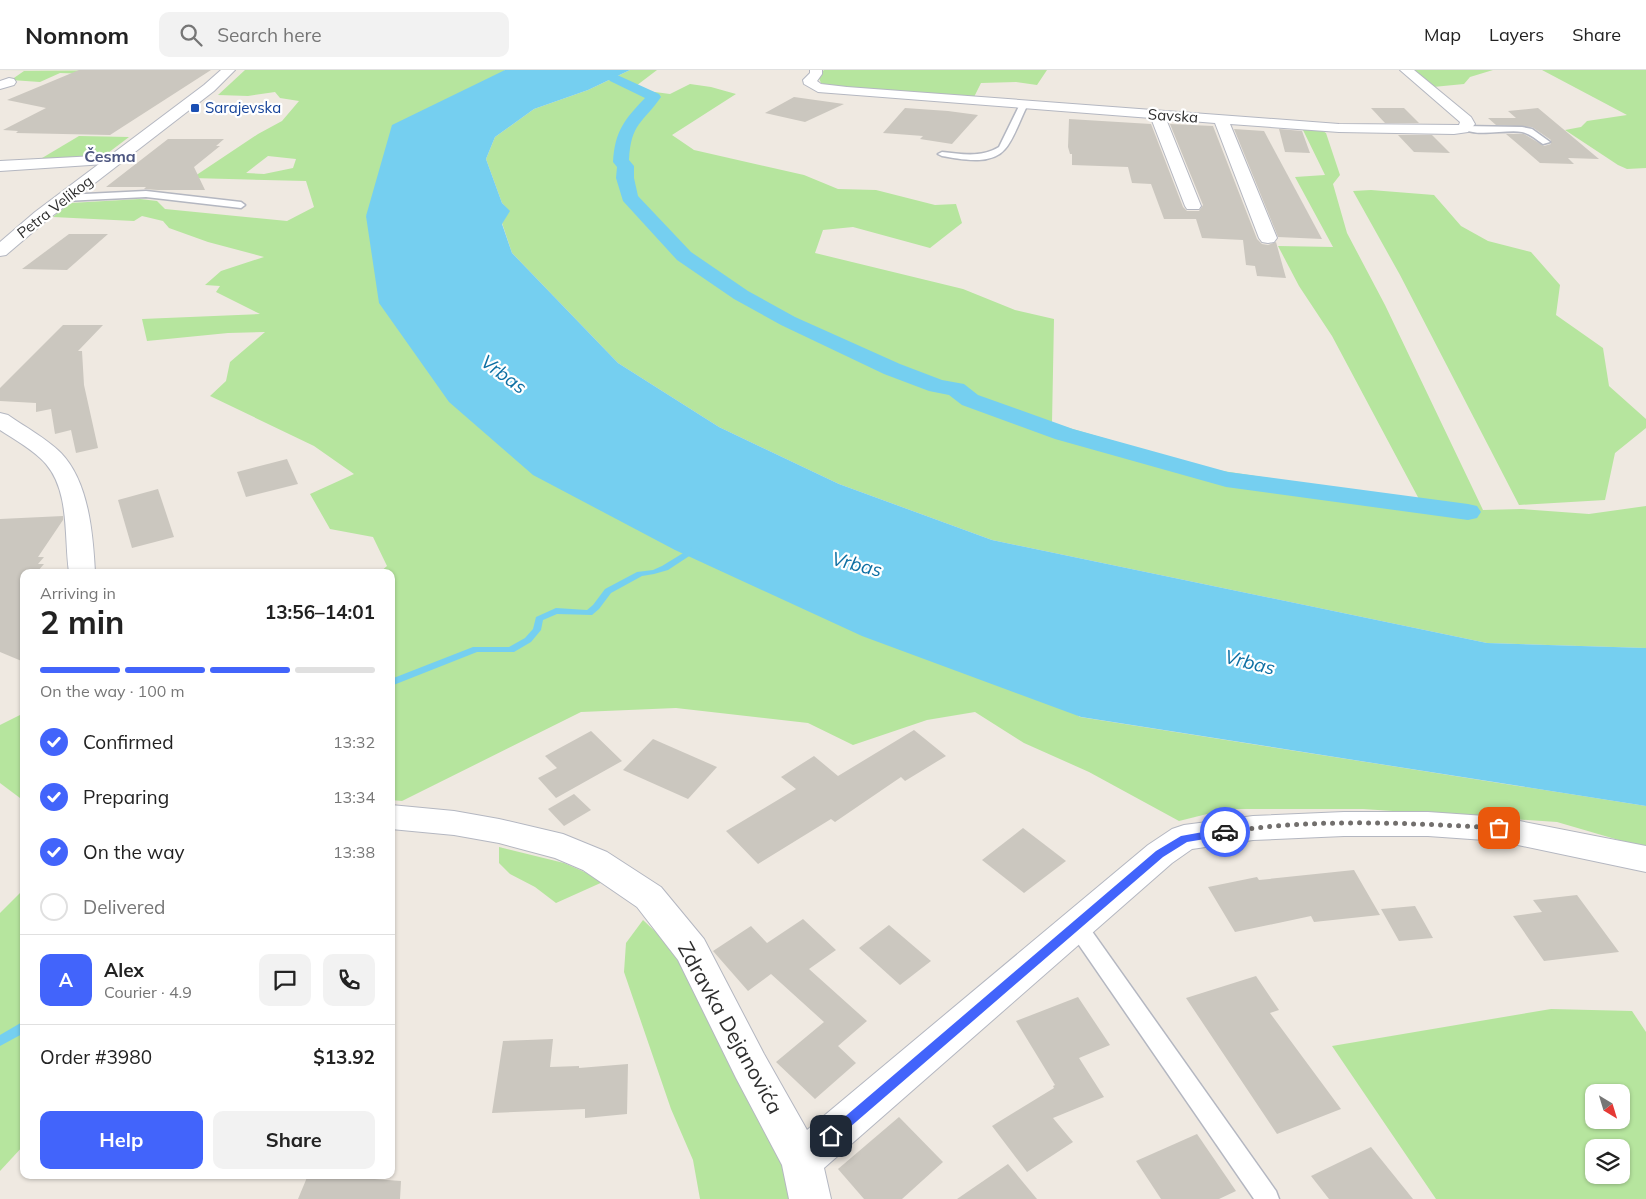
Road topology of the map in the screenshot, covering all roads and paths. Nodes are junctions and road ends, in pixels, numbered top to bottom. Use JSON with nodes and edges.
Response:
{"nodes":[{"id":1,"x":229,"y":70,"type":"edge"},
{"id":2,"x":816,"y":70,"type":"edge"},
{"id":3,"x":1406,"y":70,"type":"edge"},
{"id":4,"x":1024,"y":104,"type":"junction"},
{"id":5,"x":1157,"y":115,"type":"junction"},
{"id":6,"x":1220,"y":119,"type":"junction"},
{"id":7,"x":1466,"y":128,"type":"junction"},
{"id":8,"x":1546,"y":142,"type":"dead end"},
{"id":9,"x":942,"y":154,"type":"dead end"},
{"id":10,"x":115,"y":160,"type":"junction"},
{"id":11,"x":0,"y":166,"type":"edge"},
{"id":12,"x":65,"y":198,"type":"junction"},
{"id":13,"x":241,"y":205,"type":"dead end"},
{"id":14,"x":1193,"y":206,"type":"dead end"},
{"id":15,"x":1268,"y":238,"type":"dead end"},
{"id":16,"x":0,"y":251,"type":"edge"},
{"id":17,"x":0,"y":420,"type":"edge"},
{"id":18,"x":82,"y":569,"type":"edge"},
{"id":19,"x":395,"y":816,"type":"edge"},
{"id":20,"x":1646,"y":859,"type":"edge"},
{"id":21,"x":1077,"y":926,"type":"junction"},
{"id":22,"x":802,"y":1161,"type":"junction"},
{"id":23,"x":810,"y":1199,"type":"edge"},
{"id":24,"x":1268,"y":1199,"type":"edge"}],
"edges":[{"from":1,"to":10,"type":"street","name":"Petra Velikog"},
{"from":2,"to":4,"type":"street","name":"Savska"},
{"from":3,"to":7,"type":"street"},
{"from":4,"to":5,"type":"street","name":"Savska"},
{"from":4,"to":9,"type":"lane"},
{"from":5,"to":6,"type":"street","name":"Savska"},
{"from":5,"to":14,"type":"street"},
{"from":6,"to":7,"type":"street","name":"Savska"},
{"from":6,"to":15,"type":"street"},
{"from":7,"to":8,"type":"lane"},
{"from":10,"to":11,"type":"street"},
{"from":10,"to":12,"type":"street","name":"Petra Velikog"},
{"from":12,"to":13,"type":"lane"},
{"from":12,"to":16,"type":"street","name":"Petra Velikog"},
{"from":17,"to":18,"type":"street"},
{"from":19,"to":22,"type":"street","name":"Zdravka Dejanovića"},
{"from":20,"to":21,"type":"street"},
{"from":21,"to":22,"type":"street"},
{"from":21,"to":24,"type":"lane"},
{"from":22,"to":23,"type":"street","name":"Zdravka Dejanovića"}]}
